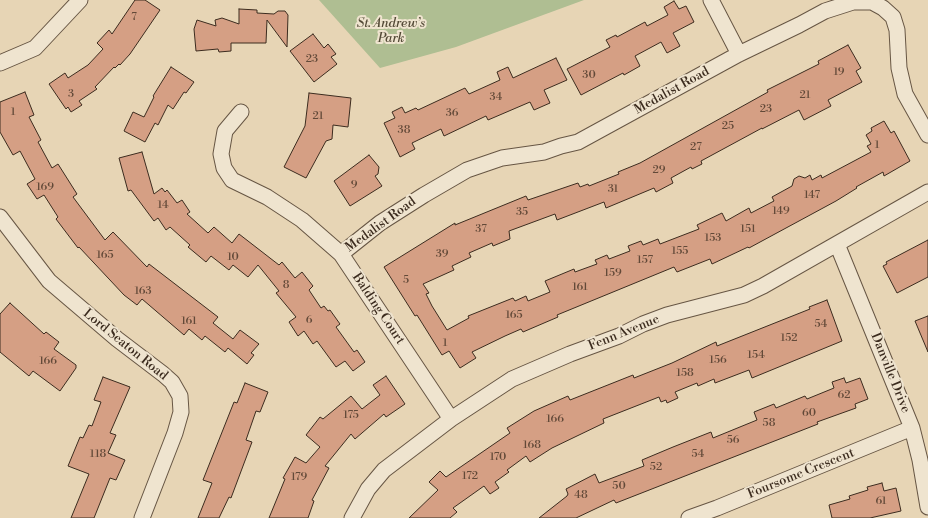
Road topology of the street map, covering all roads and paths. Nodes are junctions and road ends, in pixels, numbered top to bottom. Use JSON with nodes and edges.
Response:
{"nodes":[{"id":1,"x":80,"y":0,"type":"edge"},
{"id":2,"x":711,"y":0,"type":"edge"},
{"id":3,"x":739,"y":54,"type":"junction"},
{"id":4,"x":0,"y":63,"type":"edge"},
{"id":5,"x":241,"y":112,"type":"dead end"},
{"id":6,"x":928,"y":135,"type":"edge"},
{"id":7,"x":928,"y":192,"type":"edge"},
{"id":8,"x":0,"y":216,"type":"edge"},
{"id":9,"x":837,"y":244,"type":"junction"},
{"id":10,"x":341,"y":254,"type":"junction"},
{"id":11,"x":451,"y":418,"type":"junction"},
{"id":12,"x":912,"y":428,"type":"junction"},
{"id":13,"x":928,"y":507,"type":"edge"},
{"id":14,"x":719,"y":513,"type":"edge"},
{"id":15,"x":142,"y":518,"type":"edge"},
{"id":16,"x":352,"y":518,"type":"edge"},
{"id":17,"x":689,"y":518,"type":"edge"}],
"edges":[{"from":1,"to":4,"type":"street"},
{"from":2,"to":3,"type":"street"},
{"from":3,"to":6,"type":"street","name":"Medalist Road"},
{"from":3,"to":10,"type":"street","name":"Medalist Road"},
{"from":5,"to":10,"type":"street","name":"Balding Court"},
{"from":7,"to":9,"type":"street","name":"Fenn Avenue"},
{"from":8,"to":15,"type":"street","name":"Lord Seaton Road"},
{"from":9,"to":11,"type":"street","name":"Fenn Avenue"},
{"from":9,"to":12,"type":"street","name":"Danville Drive"},
{"from":10,"to":11,"type":"street","name":"Balding Court"},
{"from":11,"to":16,"type":"street","name":"Fenn Avenue"},
{"from":12,"to":13,"type":"street","name":"Danville Drive"},
{"from":12,"to":14,"type":"street","name":"Foursome Crescent"},
{"from":14,"to":17,"type":"street","name":"Foursome Crescent"}]}
